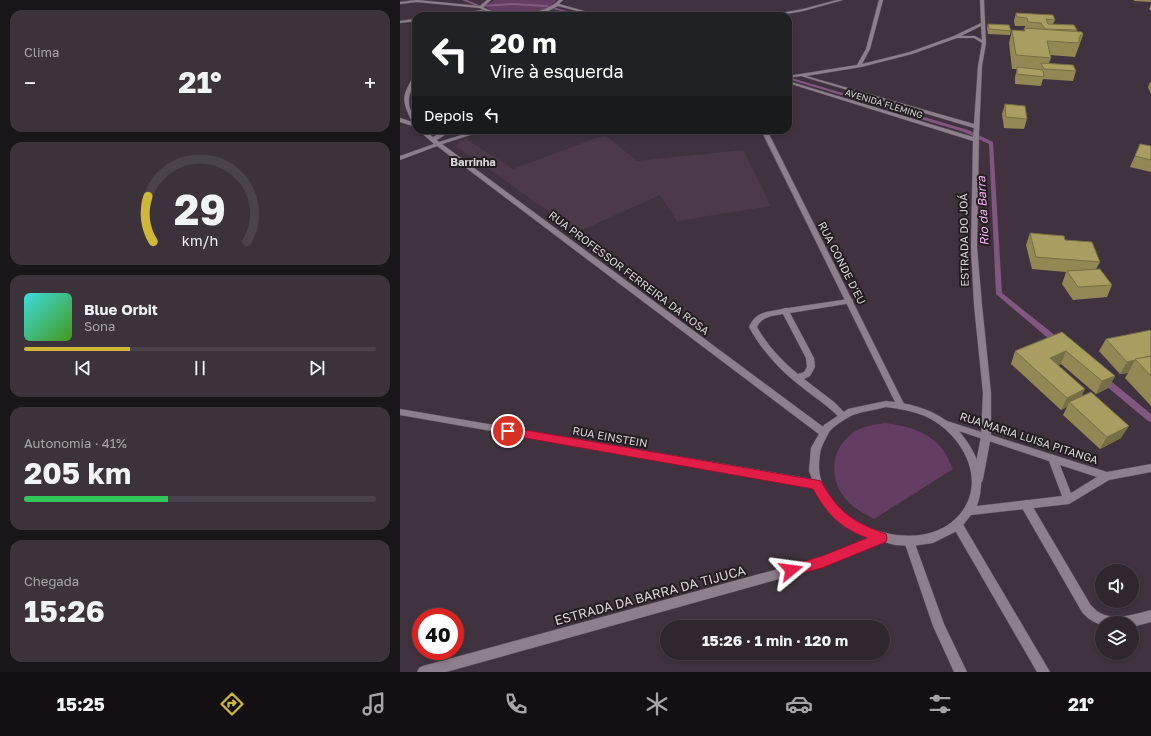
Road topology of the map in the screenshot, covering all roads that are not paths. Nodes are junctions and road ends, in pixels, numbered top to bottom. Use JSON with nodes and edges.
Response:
{"nodes":[{"id":1,"x":489,"y":0,"type":"edge"},
{"id":2,"x":561,"y":0,"type":"edge"},
{"id":3,"x":841,"y":0,"type":"edge"},
{"id":4,"x":881,"y":0,"type":"edge"},
{"id":5,"x":982,"y":0,"type":"edge"},
{"id":6,"x":400,"y":3,"type":"edge"},
{"id":7,"x":557,"y":5,"type":"junction"},
{"id":8,"x":483,"y":7,"type":"junction"},
{"id":9,"x":546,"y":10,"type":"junction"},
{"id":10,"x":463,"y":12,"type":"edge"},
{"id":11,"x":490,"y":12,"type":"edge"},
{"id":12,"x":534,"y":12,"type":"edge"},
{"id":13,"x":552,"y":12,"type":"edge"},
{"id":14,"x":584,"y":12,"type":"edge"},
{"id":15,"x":790,"y":12,"type":"edge"},
{"id":16,"x":412,"y":20,"type":"edge"},
{"id":17,"x":400,"y":22,"type":"edge"},
{"id":18,"x":983,"y":24,"type":"junction"},
{"id":19,"x":956,"y":37,"type":"junction"},
{"id":20,"x":984,"y":43,"type":"junction"},
{"id":21,"x":859,"y":66,"type":"junction"},
{"id":22,"x":792,"y":74,"type":"edge"},
{"id":23,"x":797,"y":76,"type":"junction"},
{"id":24,"x":792,"y":77,"type":"edge"},
{"id":25,"x":412,"y":83,"type":"edge"},
{"id":26,"x":792,"y":83,"type":"edge"},
{"id":27,"x":412,"y":117,"type":"edge"},
{"id":28,"x":400,"y":120,"type":"edge"},
{"id":29,"x":412,"y":123,"type":"edge"},
{"id":30,"x":976,"y":128,"type":"junction"},
{"id":31,"x":426,"y":134,"type":"edge"},
{"id":32,"x":444,"y":134,"type":"edge"},
{"id":33,"x":468,"y":134,"type":"edge"},
{"id":34,"x":766,"y":134,"type":"edge"},
{"id":35,"x":976,"y":139,"type":"junction"},
{"id":36,"x":435,"y":142,"type":"junction"},
{"id":37,"x":400,"y":158,"type":"edge"},
{"id":38,"x":849,"y":301,"type":"junction"},
{"id":39,"x":785,"y":310,"type":"junction"},
{"id":40,"x":796,"y":378,"type":"junction"},
{"id":41,"x":901,"y":406,"type":"junction"},
{"id":42,"x":400,"y":412,"type":"edge"},
{"id":43,"x":842,"y":415,"type":"junction"},
{"id":44,"x":944,"y":423,"type":"junction"},
{"id":45,"x":823,"y":432,"type":"junction"},
{"id":46,"x":986,"y":436,"type":"junction"},
{"id":47,"x":1053,"y":460,"type":"junction"},
{"id":48,"x":1151,"y":468,"type":"edge"},
{"id":49,"x":1107,"y":476,"type":"junction"},
{"id":50,"x":978,"y":479,"type":"junction"},
{"id":51,"x":816,"y":484,"type":"junction"},
{"id":52,"x":1070,"y":500,"type":"junction"},
{"id":53,"x":1026,"y":504,"type":"junction"},
{"id":54,"x":969,"y":511,"type":"junction"},
{"id":55,"x":957,"y":524,"type":"junction"},
{"id":56,"x":881,"y":538,"type":"junction"},
{"id":57,"x":909,"y":541,"type":"junction"},
{"id":58,"x":1151,"y":616,"type":"edge"},
{"id":59,"x":423,"y":672,"type":"edge"},
{"id":60,"x":961,"y":672,"type":"edge"},
{"id":61,"x":1044,"y":672,"type":"edge"}],
"edges":[{"from":1,"to":8,"type":"street"},
{"from":2,"to":7,"type":"street"},
{"from":3,"to":15,"type":"street"},
{"from":4,"to":21,"type":"street"},
{"from":5,"to":18,"type":"street","name":"ESTRADA DO JOÁ"},
{"from":6,"to":8,"type":"street"},
{"from":7,"to":9,"type":"street"},
{"from":7,"to":14,"type":"street"},
{"from":8,"to":10,"type":"street"},
{"from":8,"to":11,"type":"street"},
{"from":9,"to":12,"type":"street"},
{"from":9,"to":13,"type":"street"},
{"from":16,"to":17,"type":"street"},
{"from":18,"to":19,"type":"street"},
{"from":18,"to":20,"type":"street","name":"ESTRADA DO JOÁ"},
{"from":19,"to":20,"type":"street"},
{"from":19,"to":21,"type":"street"},
{"from":20,"to":30,"type":"street","name":"ESTRADA DO JOÁ"},
{"from":21,"to":23,"type":"street"},
{"from":22,"to":23,"type":"street","name":"AVENIDA FLEMING"},
{"from":23,"to":24,"type":"street"},
{"from":23,"to":30,"type":"street","name":"AVENIDA FLEMING"},
{"from":25,"to":27,"type":"street"},
{"from":26,"to":35,"type":"street","name":"AVENIDA FLEMING"},
{"from":28,"to":29,"type":"street"},
{"from":30,"to":35,"type":"street","name":"ESTRADA DO JOÁ"},
{"from":31,"to":36,"type":"street","name":"RUA PROFESSOR FERREIRA DA ROSA"},
{"from":32,"to":36,"type":"street"},
{"from":33,"to":36,"type":"street"},
{"from":34,"to":38,"type":"street","name":"RUA CONDE D'EU"},
{"from":35,"to":46,"type":"street","name":"ESTRADA DO JOÁ"},
{"from":36,"to":37,"type":"street"},
{"from":36,"to":45,"type":"street","name":"RUA PROFESSOR FERREIRA DA ROSA"},
{"from":38,"to":39,"type":"street"},
{"from":38,"to":41,"type":"street","name":"RUA CONDE D'EU"},
{"from":39,"to":40,"type":"street"},
{"from":39,"to":40,"type":"street"},
{"from":40,"to":43,"type":"street"},
{"from":41,"to":43,"type":"street"},
{"from":41,"to":44,"type":"street"},
{"from":42,"to":51,"type":"street","name":"RUA EINSTEIN"},
{"from":43,"to":45,"type":"street"},
{"from":44,"to":46,"type":"street","name":"RUA MARIA LUISA PITANGA"},
{"from":44,"to":50,"type":"street"},
{"from":45,"to":51,"type":"street"},
{"from":46,"to":47,"type":"street","name":"RUA MARIA LUISA PITANGA"},
{"from":46,"to":50,"type":"street","name":"ESTRADA DO JOÁ"},
{"from":47,"to":49,"type":"street","name":"RUA MARIA LUISA PITANGA"},
{"from":47,"to":52,"type":"street"},
{"from":48,"to":49,"type":"street","name":"RUA MARIA LUISA PITANGA"},
{"from":49,"to":52,"type":"street","name":"RUA MARIA LUISA PITANGA"},
{"from":50,"to":54,"type":"street","name":"ESTRADA DO JOÁ"},
{"from":51,"to":56,"type":"street"},
{"from":52,"to":53,"type":"street","name":"RUA MARIA LUISA PITANGA"},
{"from":53,"to":54,"type":"street","name":"RUA MARIA LUISA PITANGA"},
{"from":53,"to":58,"type":"street"},
{"from":54,"to":55,"type":"street"},
{"from":55,"to":57,"type":"street"},
{"from":55,"to":61,"type":"street"},
{"from":56,"to":57,"type":"street"},
{"from":56,"to":59,"type":"street","name":"ESTRADA DA BARRA DA TIJUCA"},
{"from":57,"to":60,"type":"street"}]}
